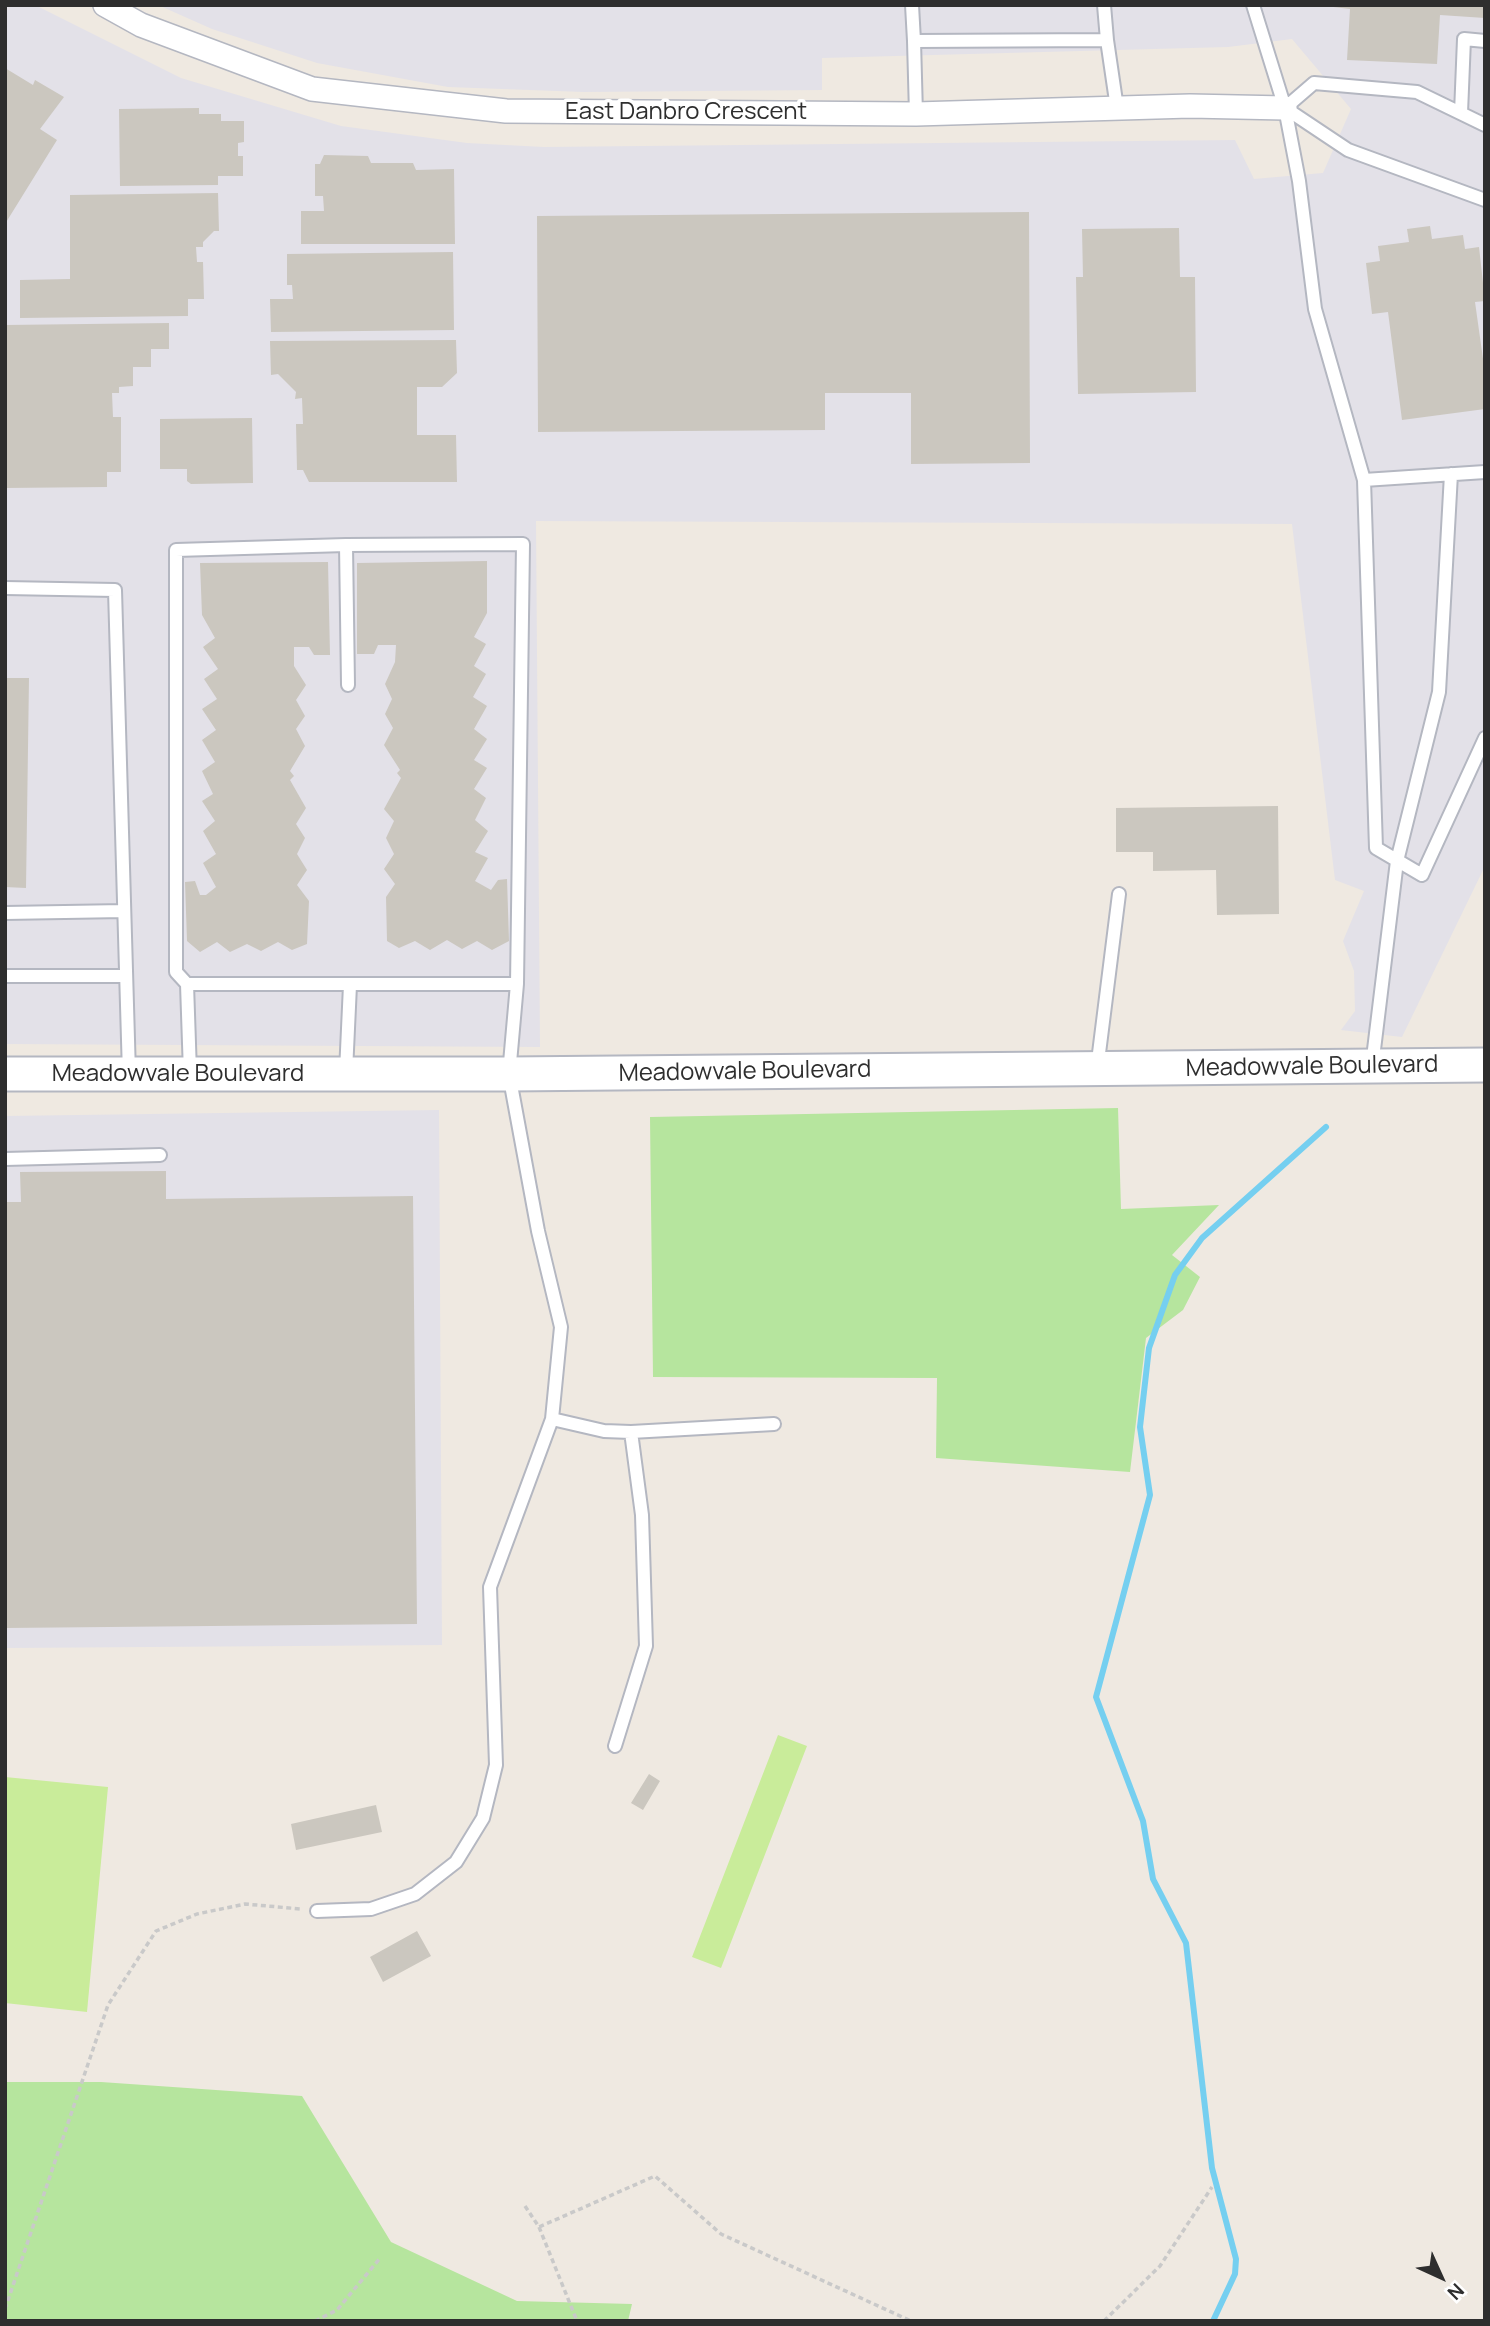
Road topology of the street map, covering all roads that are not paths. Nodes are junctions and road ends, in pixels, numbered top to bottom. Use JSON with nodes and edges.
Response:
{"nodes":[{"id":1,"x":105,"y":5,"type":"edge"},
{"id":2,"x":912,"y":5,"type":"edge"},
{"id":3,"x":1104,"y":5,"type":"edge"},
{"id":4,"x":1253,"y":5,"type":"edge"},
{"id":5,"x":1107,"y":40,"type":"junction"},
{"id":6,"x":914,"y":41,"type":"junction"},
{"id":7,"x":1485,"y":41,"type":"edge"},
{"id":8,"x":1118,"y":108,"type":"junction"},
{"id":9,"x":1285,"y":108,"type":"junction"},
{"id":10,"x":1461,"y":113,"type":"junction"},
{"id":11,"x":916,"y":114,"type":"junction"},
{"id":12,"x":1485,"y":125,"type":"edge"},
{"id":13,"x":1485,"y":200,"type":"edge"},
{"id":14,"x":1485,"y":472,"type":"edge"},
{"id":15,"x":1451,"y":474,"type":"junction"},
{"id":16,"x":1364,"y":480,"type":"junction"},
{"id":17,"x":346,"y":545,"type":"junction"},
{"id":18,"x":5,"y":589,"type":"edge"},
{"id":19,"x":348,"y":685,"type":"dead end"},
{"id":20,"x":1485,"y":738,"type":"edge"},
{"id":21,"x":1397,"y":861,"type":"junction"},
{"id":22,"x":1119,"y":894,"type":"dead end"},
{"id":23,"x":124,"y":911,"type":"junction"},
{"id":24,"x":5,"y":913,"type":"edge"},
{"id":25,"x":5,"y":976,"type":"edge"},
{"id":26,"x":126,"y":976,"type":"junction"},
{"id":27,"x":187,"y":984,"type":"junction"},
{"id":28,"x":517,"y":984,"type":"junction"},
{"id":29,"x":350,"y":985,"type":"junction"},
{"id":30,"x":1485,"y":1065,"type":"edge"},
{"id":31,"x":1371,"y":1066,"type":"junction"},
{"id":32,"x":1097,"y":1069,"type":"junction"},
{"id":33,"x":5,"y":1074,"type":"edge"},
{"id":34,"x":129,"y":1074,"type":"junction"},
{"id":35,"x":190,"y":1074,"type":"junction"},
{"id":36,"x":346,"y":1074,"type":"junction"},
{"id":37,"x":509,"y":1074,"type":"junction"},
{"id":38,"x":160,"y":1155,"type":"dead end"},
{"id":39,"x":5,"y":1159,"type":"edge"},
{"id":40,"x":552,"y":1419,"type":"junction"},
{"id":41,"x":774,"y":1424,"type":"dead end"},
{"id":42,"x":631,"y":1432,"type":"junction"},
{"id":43,"x":615,"y":1746,"type":"dead end"},
{"id":44,"x":317,"y":1911,"type":"road end"}],
"edges":[{"from":1,"to":11,"type":"street","name":"East Danbro Crescent"},
{"from":2,"to":6,"type":"lane"},
{"from":3,"to":5,"type":"lane"},
{"from":4,"to":9,"type":"lane"},
{"from":5,"to":6,"type":"lane"},
{"from":5,"to":8,"type":"lane"},
{"from":6,"to":11,"type":"lane"},
{"from":7,"to":10,"type":"lane"},
{"from":8,"to":9,"type":"street","name":"East Danbro Crescent"},
{"from":8,"to":11,"type":"street","name":"East Danbro Crescent"},
{"from":9,"to":10,"type":"lane"},
{"from":9,"to":13,"type":"lane"},
{"from":9,"to":16,"type":"lane"},
{"from":10,"to":12,"type":"lane"},
{"from":14,"to":15,"type":"lane"},
{"from":15,"to":16,"type":"lane"},
{"from":15,"to":21,"type":"lane"},
{"from":16,"to":21,"type":"lane"},
{"from":17,"to":19,"type":"lane"},
{"from":17,"to":27,"type":"lane"},
{"from":17,"to":28,"type":"lane"},
{"from":18,"to":23,"type":"lane"},
{"from":20,"to":21,"type":"lane"},
{"from":21,"to":31,"type":"lane"},
{"from":22,"to":32,"type":"lane"},
{"from":23,"to":24,"type":"lane"},
{"from":23,"to":26,"type":"lane"},
{"from":25,"to":26,"type":"lane"},
{"from":26,"to":34,"type":"lane"},
{"from":27,"to":29,"type":"lane"},
{"from":27,"to":35,"type":"lane"},
{"from":28,"to":29,"type":"lane"},
{"from":28,"to":37,"type":"lane"},
{"from":29,"to":36,"type":"lane"},
{"from":30,"to":31,"type":"main road","name":"Meadowvale Boulevard"},
{"from":31,"to":32,"type":"main road","name":"Meadowvale Boulevard"},
{"from":32,"to":37,"type":"main road","name":"Meadowvale Boulevard"},
{"from":33,"to":34,"type":"main road","name":"Meadowvale Boulevard"},
{"from":34,"to":35,"type":"main road","name":"Meadowvale Boulevard"},
{"from":35,"to":36,"type":"main road","name":"Meadowvale Boulevard"},
{"from":36,"to":37,"type":"main road","name":"Meadowvale Boulevard"},
{"from":37,"to":40,"type":"lane"},
{"from":38,"to":39,"type":"lane"},
{"from":40,"to":42,"type":"lane"},
{"from":40,"to":44,"type":"lane"},
{"from":41,"to":42,"type":"lane"},
{"from":42,"to":43,"type":"lane"}]}
